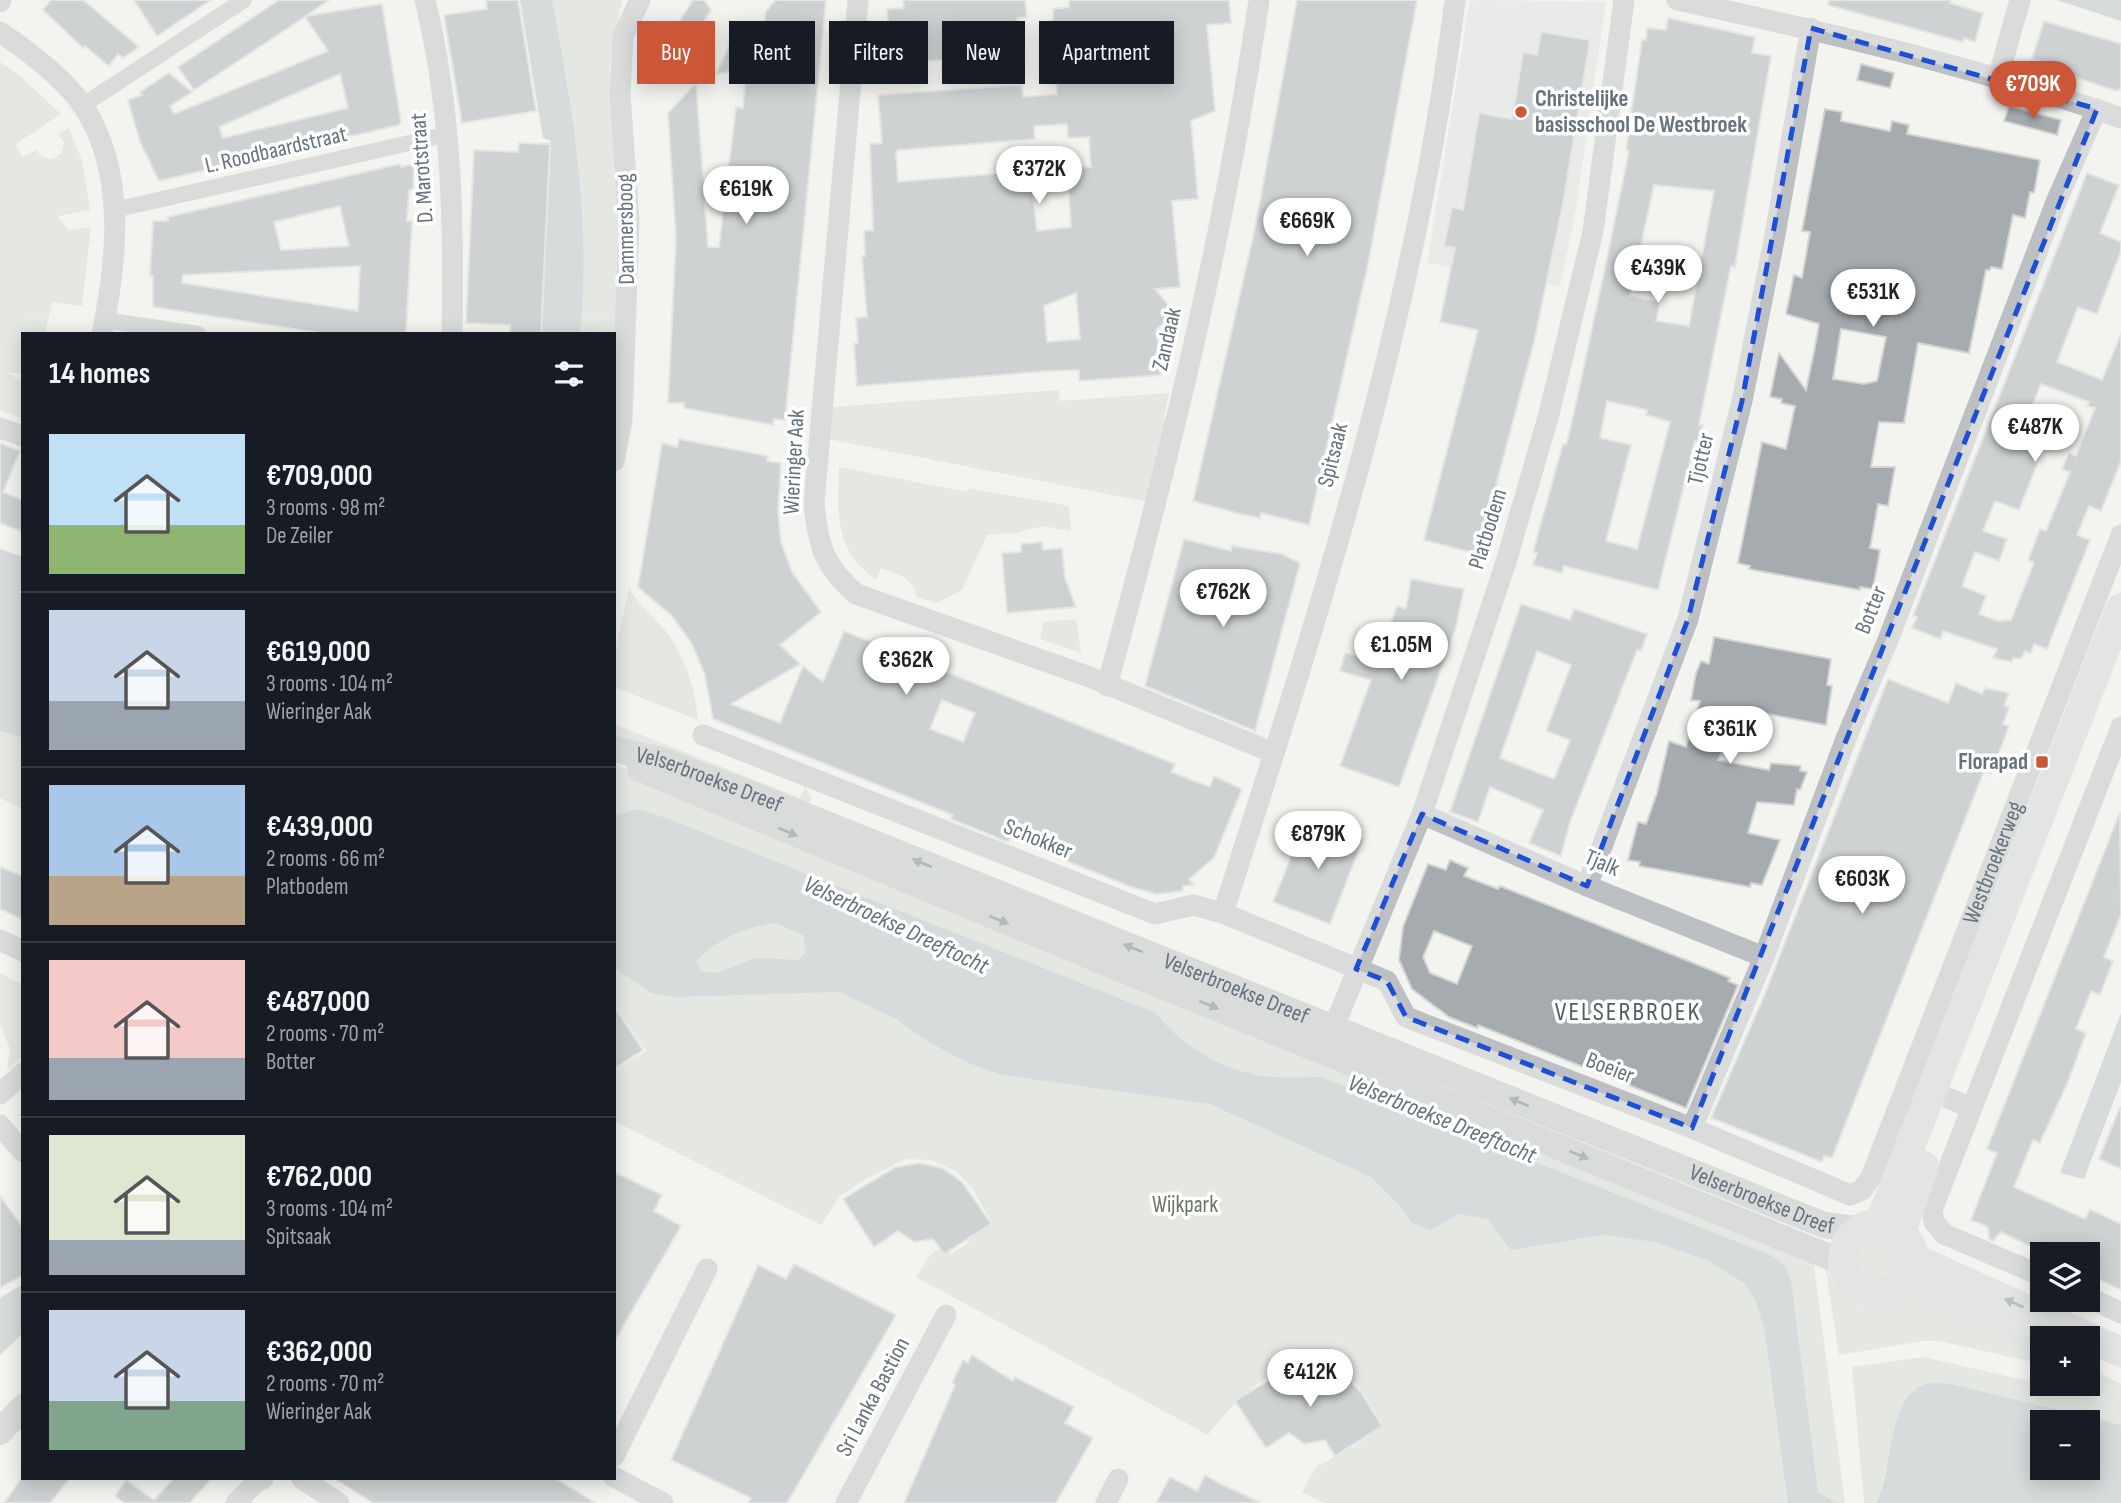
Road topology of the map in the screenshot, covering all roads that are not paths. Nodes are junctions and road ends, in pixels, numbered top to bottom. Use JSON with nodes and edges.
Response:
{"nodes":[{"id":1,"x":244,"y":0,"type":"edge"},
{"id":2,"x":425,"y":0,"type":"edge"},
{"id":3,"x":640,"y":0,"type":"edge"},
{"id":4,"x":858,"y":0,"type":"edge"},
{"id":5,"x":1259,"y":0,"type":"edge"},
{"id":6,"x":1455,"y":0,"type":"edge"},
{"id":7,"x":1624,"y":0,"type":"edge"},
{"id":8,"x":1677,"y":0,"type":"edge"},
{"id":9,"x":2020,"y":0,"type":"edge"},
{"id":10,"x":1811,"y":28,"type":"junction"},
{"id":11,"x":0,"y":32,"type":"edge"},
{"id":12,"x":1998,"y":78,"type":"junction"},
{"id":13,"x":83,"y":106,"type":"junction"},
{"id":14,"x":2097,"y":109,"type":"junction"},
{"id":15,"x":2121,"y":118,"type":"edge"},
{"id":16,"x":449,"y":134,"type":"junction"},
{"id":17,"x":114,"y":210,"type":"junction"},
{"id":18,"x":104,"y":327,"type":"edge"},
{"id":19,"x":171,"y":332,"type":"edge"},
{"id":20,"x":452,"y":332,"type":"edge"},
{"id":21,"x":0,"y":428,"type":"edge"},
{"id":22,"x":21,"y":435,"type":"edge"},
{"id":23,"x":616,"y":451,"type":"edge"},
{"id":24,"x":2121,"y":535,"type":"edge"},
{"id":25,"x":2121,"y":608,"type":"edge"},
{"id":26,"x":2121,"y":659,"type":"edge"},
{"id":27,"x":1107,"y":686,"type":"junction"},
{"id":28,"x":2121,"y":727,"type":"edge"},
{"id":29,"x":703,"y":736,"type":"dead end"},
{"id":30,"x":616,"y":749,"type":"edge"},
{"id":31,"x":1274,"y":753,"type":"junction"},
{"id":32,"x":616,"y":756,"type":"edge"},
{"id":33,"x":1422,"y":814,"type":"junction"},
{"id":34,"x":1587,"y":886,"type":"junction"},
{"id":35,"x":1223,"y":913,"type":"junction"},
{"id":36,"x":0,"y":940,"type":"edge"},
{"id":37,"x":21,"y":950,"type":"edge"},
{"id":38,"x":1764,"y":957,"type":"junction"},
{"id":39,"x":1356,"y":969,"type":"junction"},
{"id":40,"x":1328,"y":1040,"type":"junction"},
{"id":41,"x":21,"y":1075,"type":"edge"},
{"id":42,"x":0,"y":1094,"type":"edge"},
{"id":43,"x":1951,"y":1099,"type":"junction"},
{"id":44,"x":0,"y":1125,"type":"edge"},
{"id":45,"x":1692,"y":1128,"type":"junction"},
{"id":46,"x":21,"y":1151,"type":"edge"},
{"id":47,"x":1862,"y":1190,"type":"joint"},
{"id":48,"x":1880,"y":1228,"type":"junction"},
{"id":49,"x":1842,"y":1262,"type":"junction"},
{"id":50,"x":707,"y":1269,"type":"dead end"},
{"id":51,"x":1909,"y":1270,"type":"junction"},
{"id":52,"x":2030,"y":1271,"type":"edge"},
{"id":53,"x":2100,"y":1303,"type":"edge"},
{"id":54,"x":2121,"y":1313,"type":"edge"},
{"id":55,"x":946,"y":1315,"type":"dead end"},
{"id":56,"x":2030,"y":1333,"type":"edge"},
{"id":57,"x":2121,"y":1352,"type":"edge"},
{"id":58,"x":2100,"y":1363,"type":"edge"},
{"id":59,"x":2121,"y":1374,"type":"edge"},
{"id":60,"x":21,"y":1409,"type":"edge"},
{"id":61,"x":0,"y":1432,"type":"edge"},
{"id":62,"x":616,"y":1452,"type":"edge"},
{"id":63,"x":616,"y":1478,"type":"edge"},
{"id":64,"x":1118,"y":1479,"type":"dead end"},
{"id":65,"x":258,"y":1480,"type":"edge"},
{"id":66,"x":304,"y":1480,"type":"edge"},
{"id":67,"x":236,"y":1503,"type":"edge"},
{"id":68,"x":338,"y":1503,"type":"edge"},
{"id":69,"x":663,"y":1503,"type":"edge"},
{"id":70,"x":846,"y":1503,"type":"edge"},
{"id":71,"x":1106,"y":1503,"type":"edge"}],
"edges":[{"from":1,"to":13,"type":"street"},
{"from":2,"to":16,"type":"street","name":"D. Marotstraat"},
{"from":3,"to":23,"type":"street","name":"Dammersboog"},
{"from":4,"to":27,"type":"street","name":"Wieringer Aak"},
{"from":5,"to":27,"type":"street","name":"Zandaak"},
{"from":6,"to":31,"type":"street","name":"Spitsaak"},
{"from":7,"to":33,"type":"street","name":"Platbodem"},
{"from":8,"to":10,"type":"street"},
{"from":9,"to":12,"type":"street"},
{"from":10,"to":12,"type":"street"},
{"from":10,"to":34,"type":"street","name":"Tjotter"},
{"from":11,"to":13,"type":"street"},
{"from":12,"to":14,"type":"street"},
{"from":13,"to":17,"type":"street"},
{"from":14,"to":15,"type":"street"},
{"from":14,"to":38,"type":"street","name":"Botter"},
{"from":16,"to":17,"type":"street","name":"L. Roodbaardstraat"},
{"from":16,"to":20,"type":"street","name":"D. Marotstraat"},
{"from":17,"to":18,"type":"street"},
{"from":18,"to":19,"type":"street"},
{"from":21,"to":22,"type":"street"},
{"from":24,"to":47,"type":"street","name":"Westbroekerweg"},
{"from":25,"to":43,"type":"main road","name":"Westbroekerweg"},
{"from":26,"to":43,"type":"main road","name":"Westbroekerweg"},
{"from":27,"to":31,"type":"street","name":"Wieringer Aak"},
{"from":28,"to":43,"type":"street","name":"Westbroekerweg"},
{"from":29,"to":35,"type":"street","name":"Schokker"},
{"from":40,"to":30,"type":"street","name":"Velserbroekse Dreef","one_way":true},
{"from":31,"to":35,"type":"street","name":"Spitsaak"},
{"from":32,"to":40,"type":"street","name":"Velserbroekse Dreef","one_way":true},
{"from":33,"to":34,"type":"street","name":"Tjalk"},
{"from":33,"to":39,"type":"street","name":"Platbodem"},
{"from":34,"to":38,"type":"street","name":"Tjalk"},
{"from":35,"to":39,"type":"street","name":"Schokker"},
{"from":36,"to":37,"type":"street"},
{"from":38,"to":45,"type":"street","name":"Botter"},
{"from":39,"to":40,"type":"street","name":"Platbodem"},
{"from":39,"to":45,"type":"street","name":"Boeier"},
{"from":48,"to":40,"type":"street","name":"Velserbroekse Dreef","one_way":true},
{"from":40,"to":49,"type":"street","name":"Velserbroekse Dreef","one_way":true},
{"from":41,"to":42,"type":"street"},
{"from":43,"to":48,"type":"main road","name":"Westbroekerweg"},
{"from":43,"to":52,"type":"street","name":"Westbroekerweg"},
{"from":44,"to":46,"type":"street"},
{"from":45,"to":47,"type":"street","name":"Boeier"},
{"from":48,"to":49,"type":"main road"},
{"from":48,"to":51,"type":"main road"},
{"from":49,"to":51,"type":"main road"},
{"from":50,"to":62,"type":"street"},
{"from":51,"to":56,"type":"main road"},
{"from":57,"to":51,"type":"main road","one_way":true},
{"from":53,"to":54,"type":"street"},
{"from":55,"to":70,"type":"street","name":"Sri Lanka Bastion"},
{"from":58,"to":59,"type":"main road"},
{"from":60,"to":61,"type":"street"},
{"from":63,"to":69,"type":"street"},
{"from":64,"to":71,"type":"street"},
{"from":65,"to":67,"type":"street"},
{"from":66,"to":68,"type":"street"}]}
